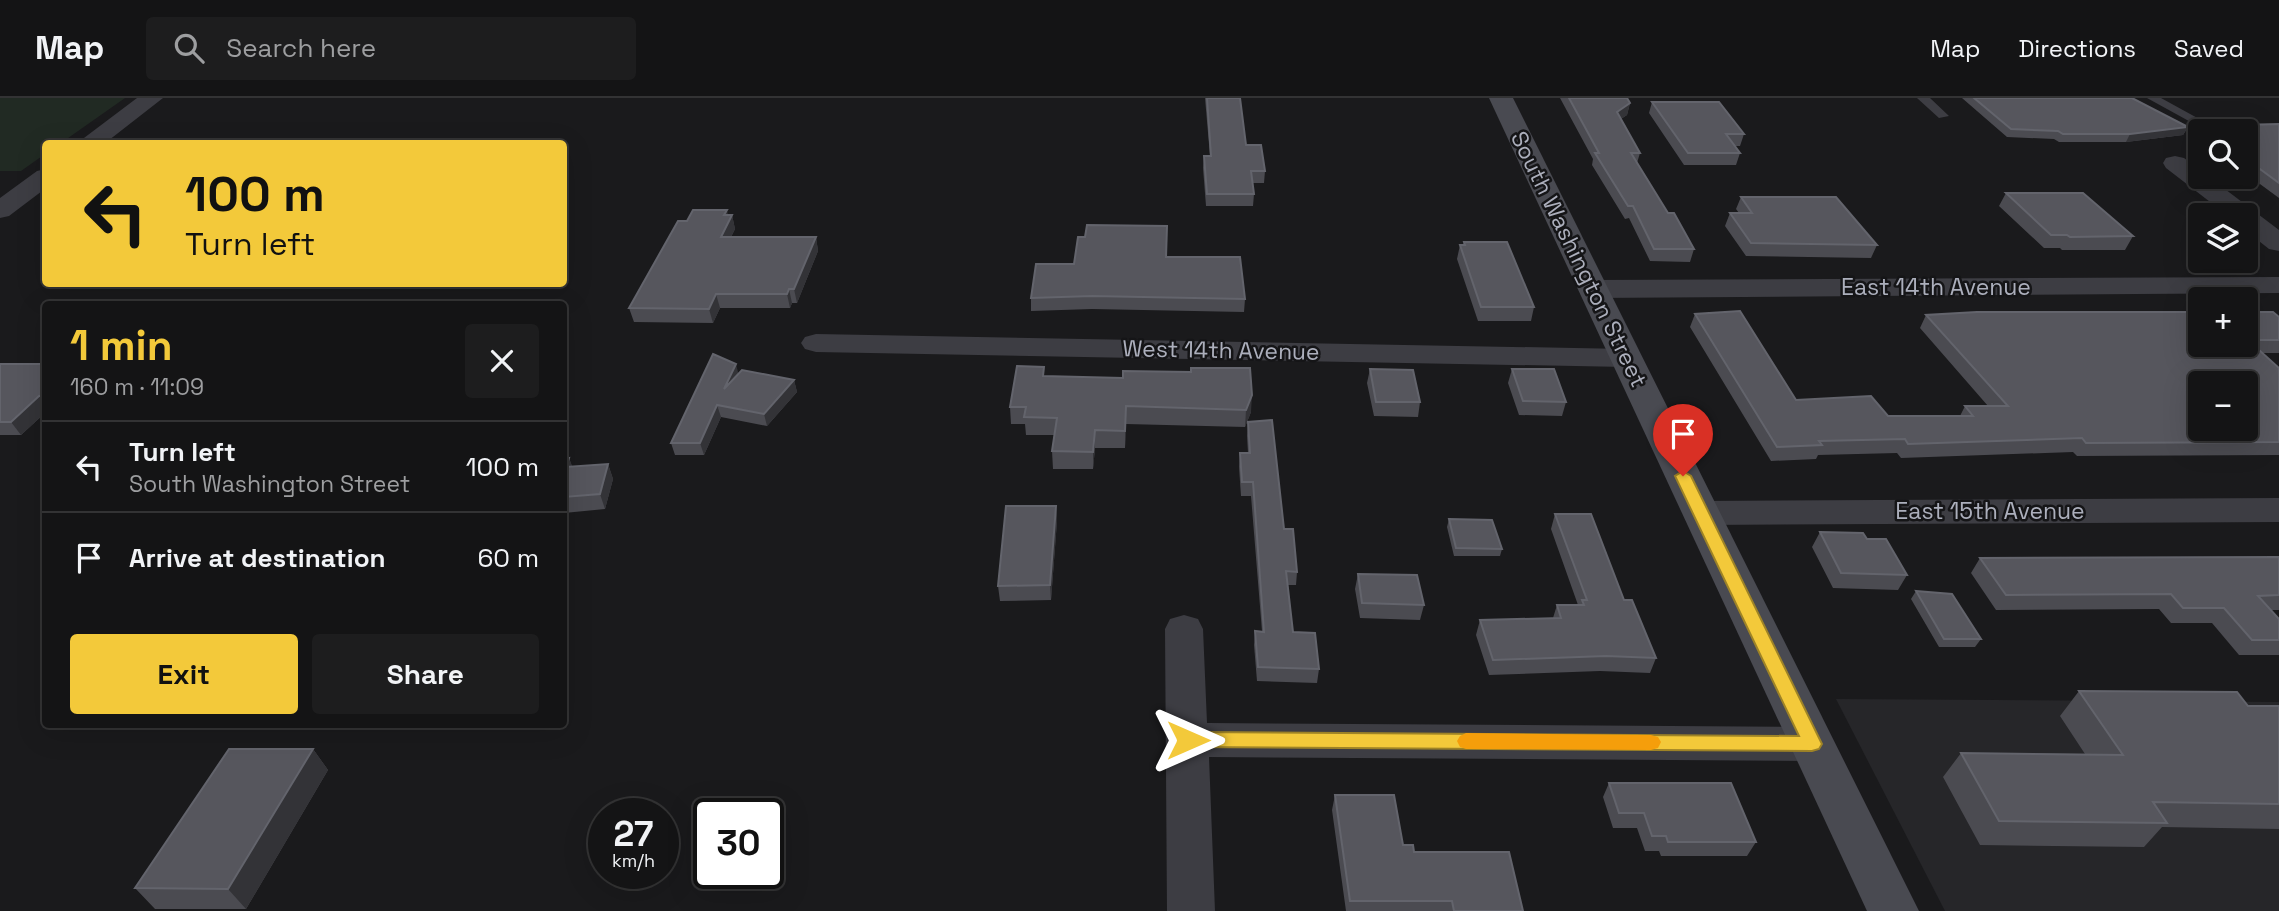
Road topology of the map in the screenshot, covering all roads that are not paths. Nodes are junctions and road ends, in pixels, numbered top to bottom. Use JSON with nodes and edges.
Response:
{"nodes":[{"id":1,"x":152,"y":98,"type":"edge"},
{"id":2,"x":1501,"y":98,"type":"edge"},
{"id":3,"x":1923,"y":98,"type":"edge"},
{"id":4,"x":2153,"y":98,"type":"edge"},
{"id":5,"x":1942,"y":116,"type":"dead end"},
{"id":6,"x":2192,"y":119,"type":"edge"},
{"id":7,"x":94,"y":140,"type":"edge"},
{"id":8,"x":2175,"y":163,"type":"dead end"},
{"id":9,"x":42,"y":179,"type":"edge"},
{"id":10,"x":2227,"y":203,"type":"edge"},
{"id":11,"x":0,"y":210,"type":"edge"},
{"id":12,"x":2258,"y":227,"type":"edge"},
{"id":13,"x":2279,"y":243,"type":"edge"},
{"id":14,"x":2279,"y":285,"type":"edge"},
{"id":15,"x":1593,"y":289,"type":"junction"},
{"id":16,"x":817,"y":342,"type":"dead end"},
{"id":17,"x":1626,"y":358,"type":"junction"},
{"id":18,"x":2279,"y":510,"type":"edge"},
{"id":19,"x":1701,"y":513,"type":"junction"},
{"id":20,"x":1184,"y":629,"type":"dead end"},
{"id":21,"x":1188,"y":740,"type":"junction"},
{"id":22,"x":1812,"y":744,"type":"junction"},
{"id":23,"x":1191,"y":911,"type":"edge"},
{"id":24,"x":1893,"y":911,"type":"edge"}],
"edges":[{"from":1,"to":7,"type":"street"},
{"from":2,"to":15,"type":"main road","name":"South Washington Street"},
{"from":3,"to":5,"type":"lane"},
{"from":4,"to":6,"type":"lane"},
{"from":8,"to":10,"type":"street"},
{"from":9,"to":11,"type":"street"},
{"from":12,"to":13,"type":"street"},
{"from":14,"to":15,"type":"street","name":"East 14th Avenue"},
{"from":15,"to":17,"type":"main road","name":"South Washington Street"},
{"from":16,"to":17,"type":"street","name":"West 14th Avenue"},
{"from":17,"to":19,"type":"main road","name":"South Washington Street"},
{"from":18,"to":19,"type":"street","name":"East 15th Avenue"},
{"from":19,"to":22,"type":"main road","name":"South Washington Street"},
{"from":20,"to":21,"type":"street"},
{"from":21,"to":22,"type":"street"},
{"from":21,"to":23,"type":"street"},
{"from":22,"to":24,"type":"main road","name":"South Washington Street"}]}
